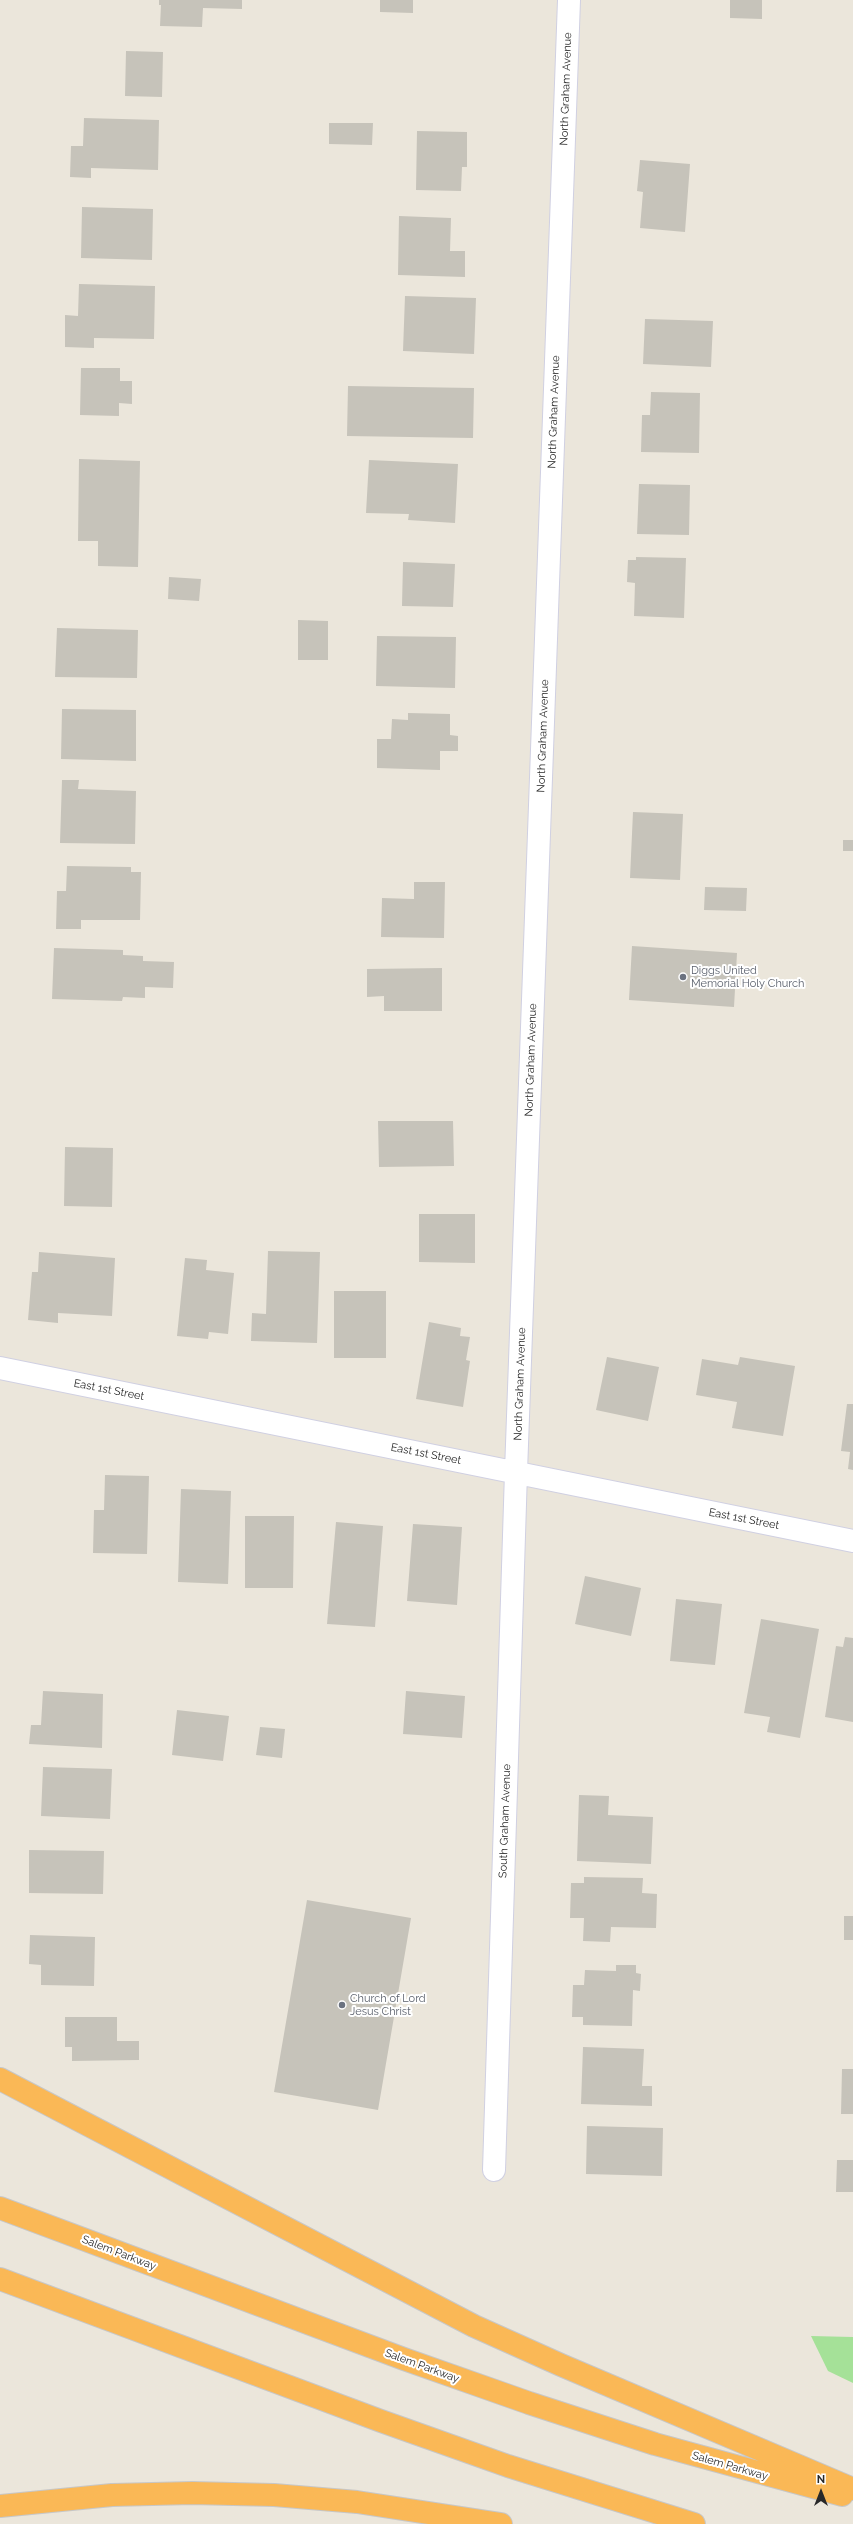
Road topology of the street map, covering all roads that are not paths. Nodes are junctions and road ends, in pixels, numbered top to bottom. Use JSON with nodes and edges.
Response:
{"nodes":[{"id":1,"x":569,"y":0,"type":"edge"},
{"id":2,"x":0,"y":1368,"type":"edge"},
{"id":3,"x":516,"y":1472,"type":"junction"},
{"id":4,"x":853,"y":1541,"type":"edge"},
{"id":5,"x":0,"y":2079,"type":"edge"},
{"id":6,"x":494,"y":2170,"type":"dead end"},
{"id":7,"x":0,"y":2208,"type":"edge"},
{"id":8,"x":0,"y":2279,"type":"edge"},
{"id":9,"x":853,"y":2488,"type":"edge"},
{"id":10,"x":853,"y":2498,"type":"edge"},
{"id":11,"x":0,"y":2506,"type":"edge"},
{"id":12,"x":501,"y":2524,"type":"edge"},
{"id":13,"x":694,"y":2524,"type":"edge"}],
"edges":[{"from":1,"to":3,"type":"street","name":"North Graham Avenue"},
{"from":2,"to":3,"type":"street","name":"East 1st Street"},
{"from":3,"to":4,"type":"street","name":"East 1st Street"},
{"from":3,"to":6,"type":"street","name":"South Graham Avenue"},
{"from":5,"to":9,"type":"highway"},
{"from":7,"to":10,"type":"highway","name":"Salem Parkway"},
{"from":8,"to":13,"type":"highway"},
{"from":11,"to":12,"type":"highway"}]}
